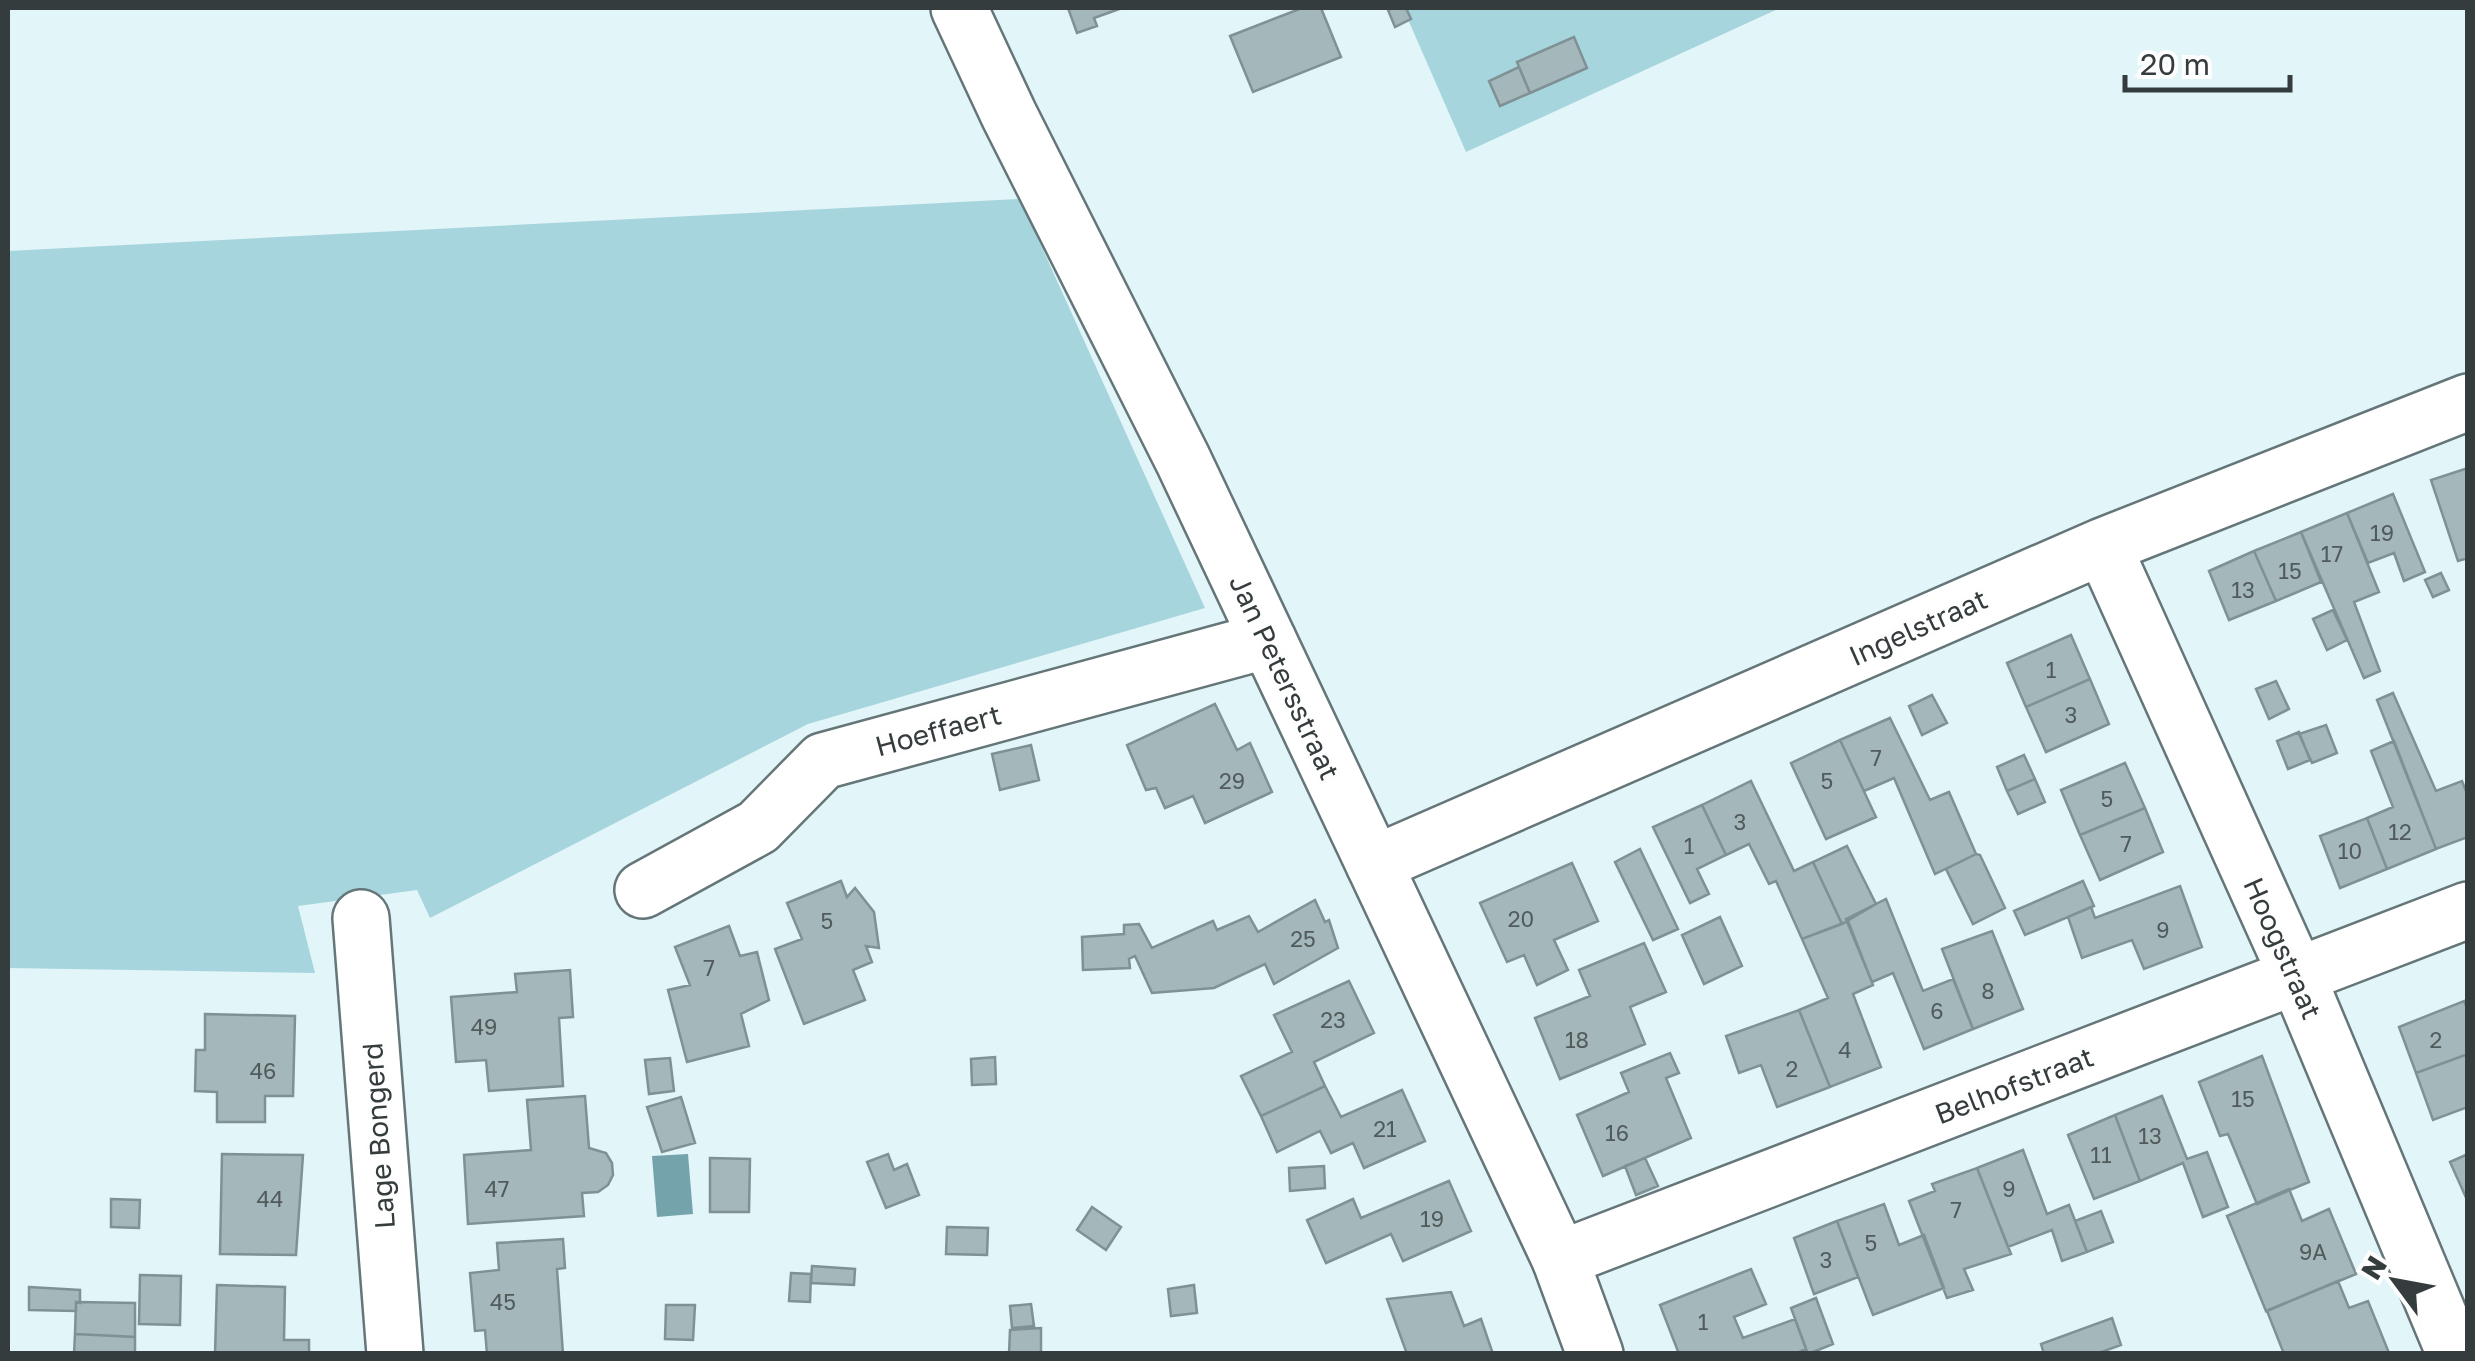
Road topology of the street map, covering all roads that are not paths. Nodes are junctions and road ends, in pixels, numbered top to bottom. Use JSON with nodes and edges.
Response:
{"nodes":[{"id":1,"x":959,"y":8,"type":"edge"},
{"id":2,"x":2468,"y":402,"type":"edge"},
{"id":3,"x":2103,"y":546,"type":"junction"},
{"id":4,"x":1268,"y":640,"type":"junction"},
{"id":5,"x":1374,"y":864,"type":"junction"},
{"id":6,"x":643,"y":890,"type":"dead end"},
{"id":7,"x":2468,"y":910,"type":"edge"},
{"id":8,"x":361,"y":918,"type":"dead end"},
{"id":9,"x":2296,"y":976,"type":"junction"},
{"id":10,"x":1560,"y":1259,"type":"junction"},
{"id":11,"x":395,"y":1354,"type":"edge"},
{"id":12,"x":1595,"y":1354,"type":"edge"},
{"id":13,"x":2455,"y":1354,"type":"edge"}],
"edges":[{"from":1,"to":4,"type":"street","name":"Jan Petersstraat"},
{"from":2,"to":3,"type":"street","name":"Ingelstraat"},
{"from":3,"to":5,"type":"street","name":"Ingelstraat"},
{"from":3,"to":9,"type":"street","name":"Hoogstraat"},
{"from":4,"to":5,"type":"street","name":"Jan Petersstraat"},
{"from":4,"to":6,"type":"street","name":"Hoeffaert"},
{"from":5,"to":10,"type":"street","name":"Jan Petersstraat"},
{"from":7,"to":9,"type":"street","name":"Belhofstraat"},
{"from":8,"to":11,"type":"street","name":"Lage Bongerd"},
{"from":9,"to":10,"type":"street","name":"Belhofstraat"},
{"from":9,"to":13,"type":"street","name":"Hoogstraat"},
{"from":10,"to":12,"type":"street","name":"Jan Petersstraat"}]}
